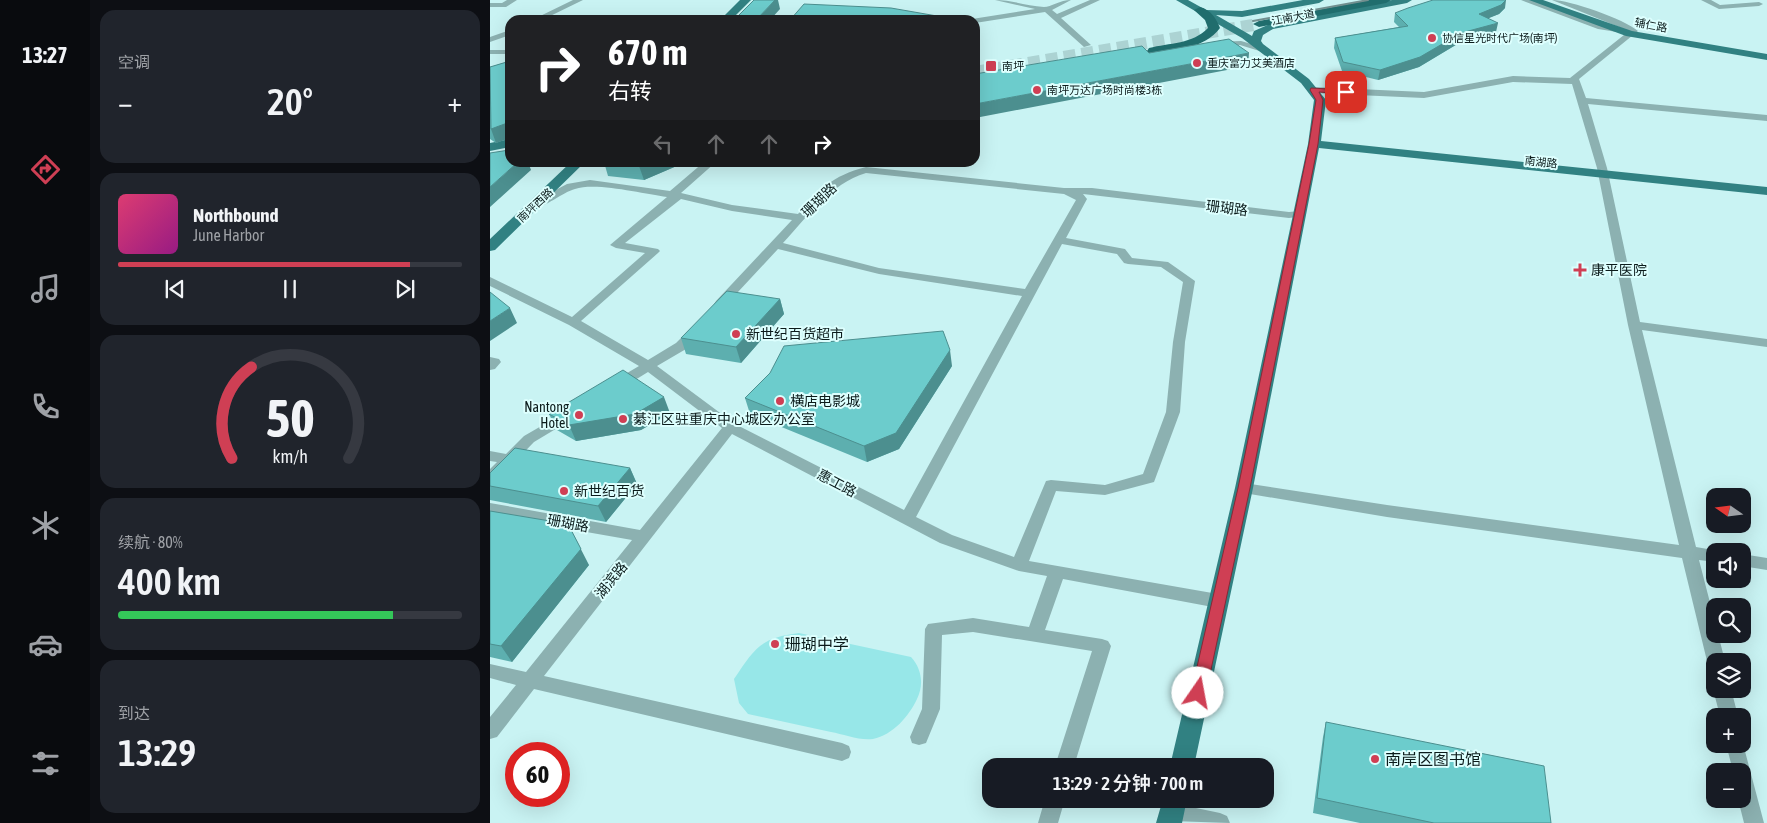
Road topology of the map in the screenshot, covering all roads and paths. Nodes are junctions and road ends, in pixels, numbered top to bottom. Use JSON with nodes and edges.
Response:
{"nodes":[{"id":1,"x":513,"y":0,"type":"edge"},
{"id":2,"x":568,"y":0,"type":"edge"},
{"id":3,"x":578,"y":0,"type":"edge"},
{"id":4,"x":746,"y":0,"type":"edge"},
{"id":5,"x":998,"y":0,"type":"edge"},
{"id":6,"x":1067,"y":0,"type":"edge"},
{"id":7,"x":1096,"y":0,"type":"edge"},
{"id":8,"x":1181,"y":0,"type":"edge"},
{"id":9,"x":1319,"y":0,"type":"edge"},
{"id":10,"x":1342,"y":0,"type":"edge"},
{"id":11,"x":1386,"y":0,"type":"edge"},
{"id":12,"x":1407,"y":0,"type":"edge"},
{"id":13,"x":1524,"y":0,"type":"edge"},
{"id":14,"x":1534,"y":0,"type":"edge"},
{"id":15,"x":1545,"y":0,"type":"edge"},
{"id":16,"x":1556,"y":0,"type":"edge"},
{"id":17,"x":1705,"y":0,"type":"edge"},
{"id":18,"x":1767,"y":0,"type":"edge"},
{"id":19,"x":490,"y":5,"type":"edge"},
{"id":20,"x":1763,"y":5,"type":"edge"},
{"id":21,"x":1046,"y":10,"type":"junction"},
{"id":22,"x":1199,"y":10,"type":"junction"},
{"id":23,"x":537,"y":15,"type":"edge"},
{"id":24,"x":546,"y":15,"type":"edge"},
{"id":25,"x":730,"y":15,"type":"edge"},
{"id":26,"x":1245,"y":16,"type":"junction"},
{"id":27,"x":1056,"y":17,"type":"junction"},
{"id":28,"x":980,"y":20,"type":"edge"},
{"id":29,"x":1265,"y":25,"type":"junction"},
{"id":30,"x":505,"y":32,"type":"edge"},
{"id":31,"x":1627,"y":32,"type":"junction"},
{"id":32,"x":490,"y":38,"type":"edge"},
{"id":33,"x":1087,"y":45,"type":"dead end"},
{"id":34,"x":1263,"y":49,"type":"junction"},
{"id":35,"x":490,"y":52,"type":"edge"},
{"id":36,"x":505,"y":52,"type":"edge"},
{"id":37,"x":1150,"y":53,"type":"joint"},
{"id":38,"x":1767,"y":56,"type":"edge"},
{"id":39,"x":1575,"y":81,"type":"junction"},
{"id":40,"x":1314,"y":90,"type":"junction"},
{"id":41,"x":1584,"y":102,"type":"junction"},
{"id":42,"x":1767,"y":118,"type":"edge"},
{"id":43,"x":1314,"y":141,"type":"junction"},
{"id":44,"x":505,"y":144,"type":"edge"},
{"id":45,"x":490,"y":147,"type":"edge"},
{"id":46,"x":505,"y":155,"type":"edge"},
{"id":47,"x":490,"y":158,"type":"edge"},
{"id":48,"x":571,"y":167,"type":"edge"},
{"id":49,"x":572,"y":167,"type":"edge"},
{"id":50,"x":706,"y":167,"type":"edge"},
{"id":51,"x":1602,"y":172,"type":"junction"},
{"id":52,"x":1767,"y":185,"type":"edge"},
{"id":53,"x":1064,"y":191,"type":"junction"},
{"id":54,"x":1767,"y":191,"type":"edge"},
{"id":55,"x":675,"y":197,"type":"junction"},
{"id":56,"x":1082,"y":199,"type":"junction"},
{"id":57,"x":533,"y":206,"type":"junction"},
{"id":58,"x":798,"y":220,"type":"junction"},
{"id":59,"x":1299,"y":220,"type":"junction"},
{"id":60,"x":1058,"y":240,"type":"junction"},
{"id":61,"x":776,"y":245,"type":"junction"},
{"id":62,"x":492,"y":246,"type":"edge"},
{"id":63,"x":490,"y":281,"type":"edge"},
{"id":64,"x":1029,"y":293,"type":"junction"},
{"id":65,"x":573,"y":322,"type":"junction"},
{"id":66,"x":1634,"y":325,"type":"junction"},
{"id":67,"x":1767,"y":343,"type":"edge"},
{"id":68,"x":490,"y":361,"type":"edge"},
{"id":69,"x":490,"y":366,"type":"edge"},
{"id":70,"x":649,"y":366,"type":"junction"},
{"id":71,"x":609,"y":390,"type":"edge"},
{"id":72,"x":577,"y":410,"type":"edge"},
{"id":73,"x":730,"y":427,"type":"junction"},
{"id":74,"x":490,"y":456,"type":"edge"},
{"id":75,"x":508,"y":459,"type":"junction"},
{"id":76,"x":490,"y":478,"type":"edge"},
{"id":77,"x":1244,"y":488,"type":"junction"},
{"id":78,"x":490,"y":509,"type":"edge"},
{"id":79,"x":907,"y":519,"type":"junction"},
{"id":80,"x":645,"y":536,"type":"junction"},
{"id":81,"x":1690,"y":552,"type":"junction"},
{"id":82,"x":1706,"y":555,"type":"edge"},
{"id":83,"x":1751,"y":561,"type":"edge"},
{"id":84,"x":1767,"y":564,"type":"edge"},
{"id":85,"x":1019,"y":565,"type":"junction"},
{"id":86,"x":1058,"y":572,"type":"junction"},
{"id":87,"x":1218,"y":601,"type":"junction"},
{"id":88,"x":1035,"y":635,"type":"junction"},
{"id":89,"x":1714,"y":653,"type":"edge"},
{"id":90,"x":490,"y":671,"type":"edge"},
{"id":91,"x":531,"y":680,"type":"junction"},
{"id":92,"x":490,"y":731,"type":"edge"},
{"id":93,"x":919,"y":737,"type":"dead end"},
{"id":94,"x":842,"y":752,"type":"dead end"},
{"id":95,"x":1067,"y":758,"type":"edge"},
{"id":96,"x":1184,"y":758,"type":"edge"},
{"id":97,"x":1052,"y":808,"type":"edge"},
{"id":98,"x":1750,"y":808,"type":"edge"},
{"id":99,"x":1172,"y":811,"type":"edge"},
{"id":100,"x":1048,"y":823,"type":"edge"},
{"id":101,"x":1220,"y":823,"type":"edge"},
{"id":102,"x":1754,"y":823,"type":"edge"}],
"edges":[{"from":1,"to":19,"type":"street"},
{"from":2,"to":23,"type":"street"},
{"from":3,"to":24,"type":"street"},
{"from":4,"to":25,"type":"main road"},
{"from":5,"to":21,"type":"street"},
{"from":6,"to":21,"type":"street"},
{"from":7,"to":27,"type":"street"},
{"from":8,"to":22,"type":"main road"},
{"from":9,"to":26,"type":"main road"},
{"from":10,"to":26,"type":"highway","name":"江南大道"},
{"from":11,"to":29,"type":"highway","name":"江南大道"},
{"from":12,"to":29,"type":"main road"},
{"from":13,"to":31,"type":"street"},
{"from":14,"to":31,"type":"main road","name":"辅仁路"},
{"from":15,"to":31,"type":"main road","name":"辅仁路"},
{"from":16,"to":31,"type":"street"},
{"from":17,"to":20,"type":"street"},
{"from":18,"to":20,"type":"street"},
{"from":21,"to":27,"type":"street"},
{"from":21,"to":28,"type":"street"},
{"from":22,"to":26,"type":"main road"},
{"from":22,"to":34,"type":"main road"},
{"from":22,"to":37,"type":"highway"},
{"from":26,"to":29,"type":"main road"},
{"from":27,"to":33,"type":"street"},
{"from":29,"to":34,"type":"main road"},
{"from":30,"to":32,"type":"street"},
{"from":31,"to":38,"type":"main road","name":"辅仁路"},
{"from":31,"to":39,"type":"street"},
{"from":34,"to":37,"type":"street"},
{"from":34,"to":40,"type":"main road"},
{"from":35,"to":36,"type":"street"},
{"from":39,"to":40,"type":"street"},
{"from":39,"to":41,"type":"street"},
{"from":40,"to":43,"type":"main road"},
{"from":41,"to":42,"type":"street"},
{"from":41,"to":51,"type":"street"},
{"from":43,"to":51,"type":"main road"},
{"from":43,"to":59,"type":"main road"},
{"from":44,"to":45,"type":"main road"},
{"from":46,"to":47,"type":"main road"},
{"from":48,"to":62,"type":"main road"},
{"from":49,"to":57,"type":"main road","name":"南坪西路"},
{"from":50,"to":55,"type":"street"},
{"from":51,"to":52,"type":"main road"},
{"from":51,"to":54,"type":"main road"},
{"from":51,"to":66,"type":"street"},
{"from":53,"to":56,"type":"street"},
{"from":53,"to":58,"type":"street","name":"珊瑚路"},
{"from":53,"to":59,"type":"street","name":"珊瑚路"},
{"from":55,"to":57,"type":"street"},
{"from":55,"to":58,"type":"street"},
{"from":55,"to":65,"type":"street"},
{"from":56,"to":59,"type":"street"},
{"from":56,"to":60,"type":"street"},
{"from":57,"to":62,"type":"main road","name":"南坪西路"},
{"from":58,"to":61,"type":"street","name":"珊瑚路"},
{"from":59,"to":77,"type":"main road"},
{"from":60,"to":64,"type":"street"},
{"from":60,"to":85,"type":"street"},
{"from":61,"to":64,"type":"street"},
{"from":61,"to":70,"type":"street","name":"珊瑚路"},
{"from":63,"to":65,"type":"street","name":"惠工路"},
{"from":64,"to":79,"type":"street"},
{"from":65,"to":70,"type":"street","name":"惠工路"},
{"from":66,"to":67,"type":"street"},
{"from":66,"to":81,"type":"street"},
{"from":68,"to":69,"type":"street"},
{"from":70,"to":71,"type":"street","name":"珊瑚路"},
{"from":70,"to":73,"type":"street","name":"惠工路"},
{"from":72,"to":75,"type":"street"},
{"from":73,"to":79,"type":"street","name":"惠工路"},
{"from":73,"to":80,"type":"street","name":"湖滨路"},
{"from":74,"to":75,"type":"street"},
{"from":75,"to":76,"type":"street"},
{"from":77,"to":81,"type":"street"},
{"from":77,"to":87,"type":"main road"},
{"from":78,"to":80,"type":"street","name":"珊瑚路"},
{"from":79,"to":85,"type":"street","name":"惠工路"},
{"from":80,"to":91,"type":"street","name":"湖滨路"},
{"from":81,"to":82,"type":"street"},
{"from":81,"to":89,"type":"street"},
{"from":83,"to":84,"type":"street"},
{"from":85,"to":86,"type":"street","name":"惠工路"},
{"from":86,"to":87,"type":"street","name":"惠工路"},
{"from":86,"to":88,"type":"street"},
{"from":87,"to":96,"type":"main road"},
{"from":88,"to":93,"type":"street"},
{"from":88,"to":95,"type":"street"},
{"from":90,"to":91,"type":"street"},
{"from":91,"to":92,"type":"street","name":"湖滨路"},
{"from":91,"to":94,"type":"street"},
{"from":97,"to":100,"type":"street"},
{"from":98,"to":102,"type":"street"},
{"from":99,"to":101,"type":"street"}]}
